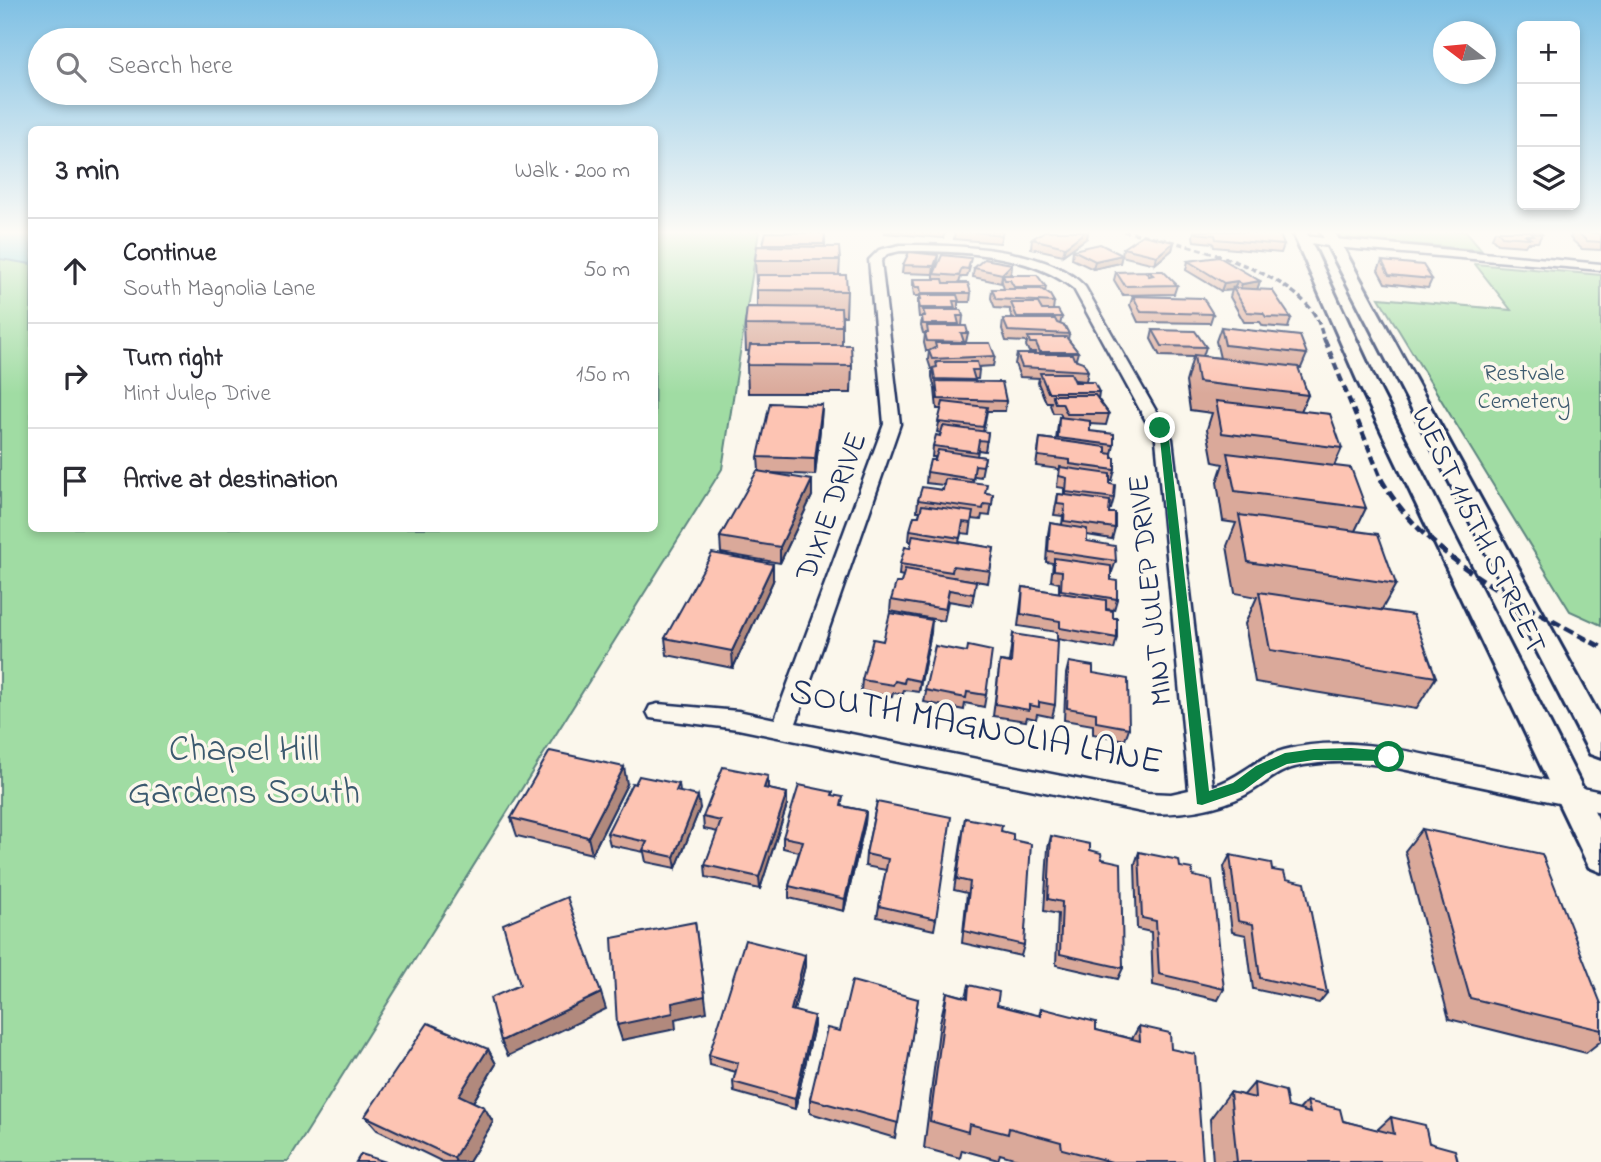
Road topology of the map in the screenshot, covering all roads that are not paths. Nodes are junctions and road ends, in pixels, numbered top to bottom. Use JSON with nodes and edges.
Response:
{"nodes":[{"id":1,"x":876,"y":285,"type":"edge"},
{"id":2,"x":1077,"y":285,"type":"edge"},
{"id":3,"x":1324,"y":285,"type":"edge"},
{"id":4,"x":1357,"y":285,"type":"edge"},
{"id":5,"x":658,"y":712,"type":"dead end"},
{"id":6,"x":783,"y":728,"type":"junction"},
{"id":7,"x":1601,"y":746,"type":"edge"},
{"id":8,"x":1571,"y":795,"type":"junction"},
{"id":9,"x":1202,"y":799,"type":"junction"},
{"id":10,"x":1601,"y":802,"type":"edge"},
{"id":11,"x":1601,"y":857,"type":"edge"}],
"edges":[{"from":1,"to":6,"type":"street","name":"DIXIE DRIVE"},
{"from":2,"to":9,"type":"street","name":"MINT JULEP DRIVE"},
{"from":3,"to":8,"type":"street","name":"WEST 115TH STREET"},
{"from":4,"to":7,"type":"street","name":"WEST 115TH STREET"},
{"from":5,"to":6,"type":"street","name":"SOUTH MAGNOLIA LANE"},
{"from":6,"to":9,"type":"street","name":"SOUTH MAGNOLIA LANE"},
{"from":8,"to":9,"type":"street","name":"SOUTH MAGNOLIA LANE"},
{"from":8,"to":10,"type":"street","name":"SOUTH MAGNOLIA LANE"},
{"from":8,"to":11,"type":"street","name":"WEST 115TH STREET"}]}
